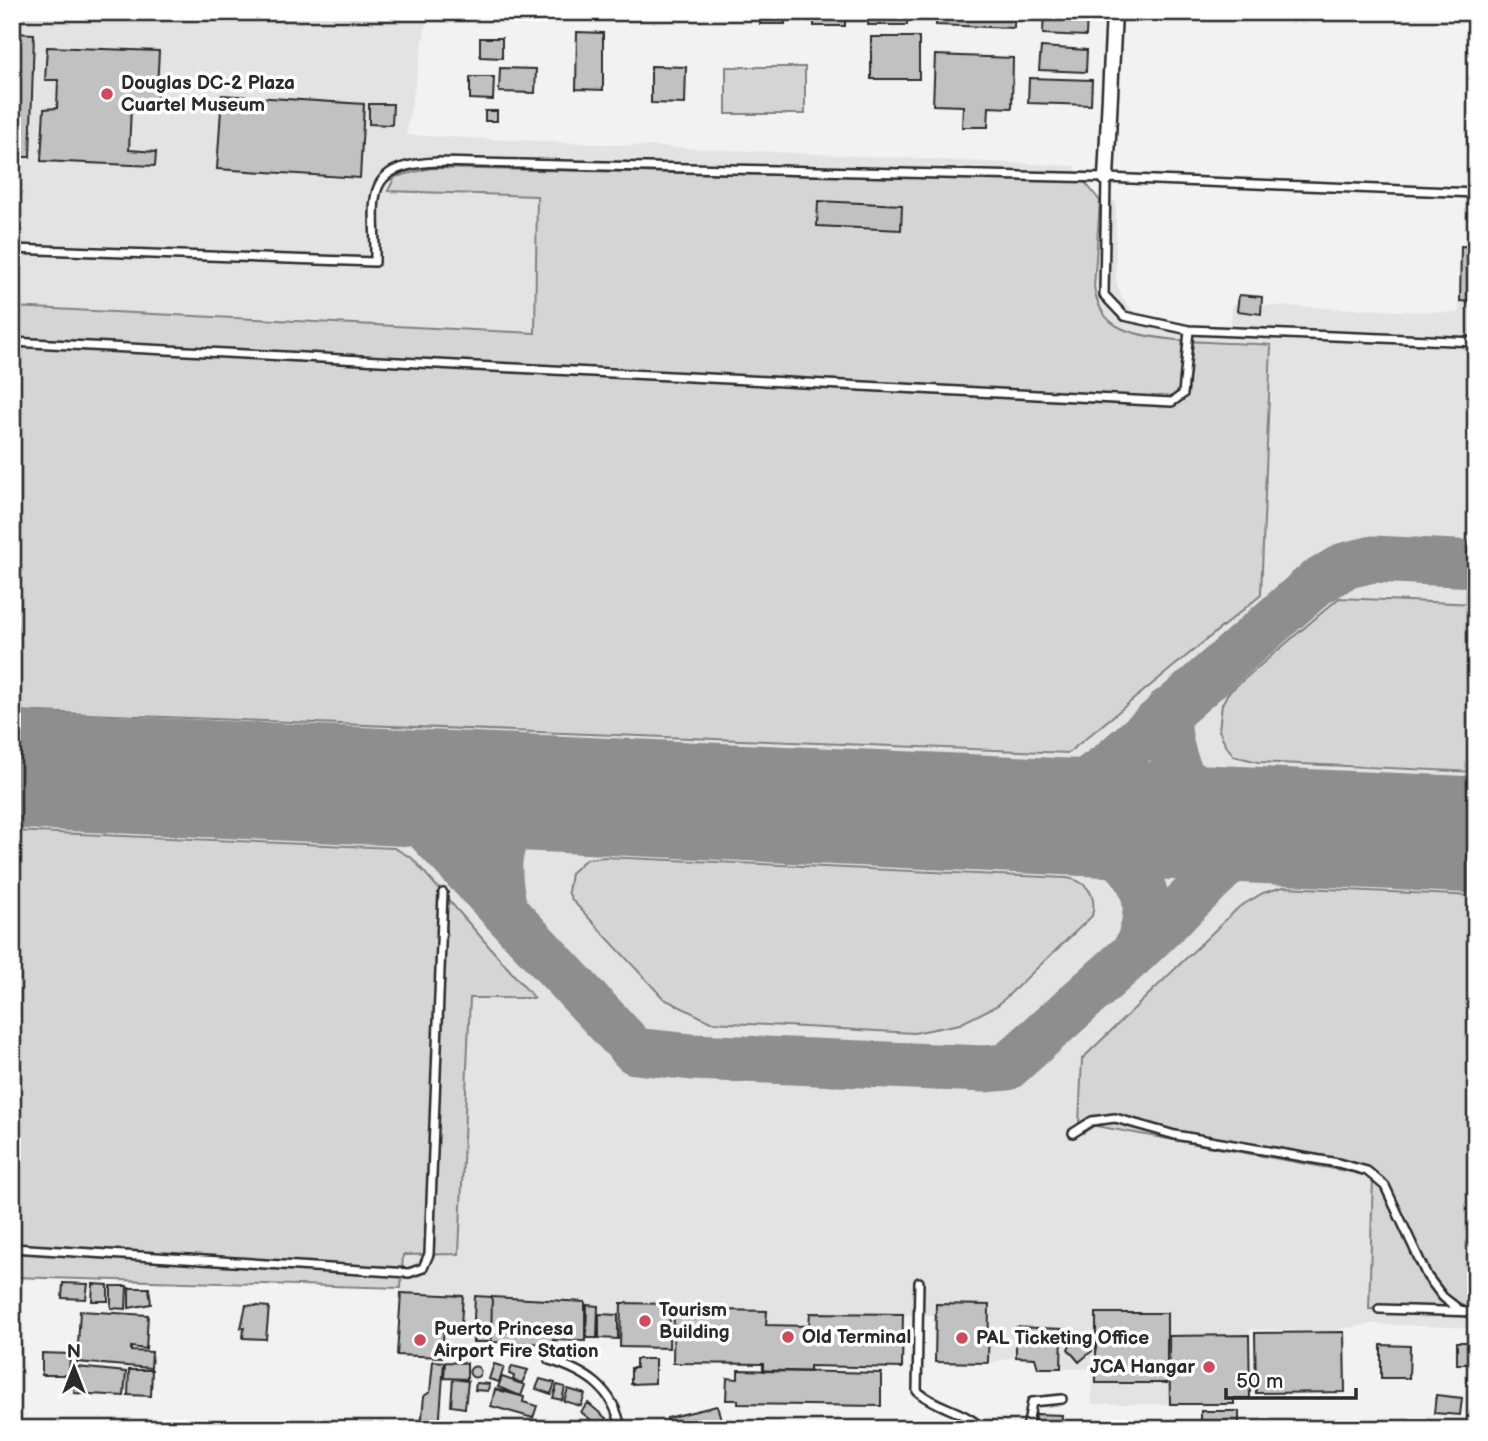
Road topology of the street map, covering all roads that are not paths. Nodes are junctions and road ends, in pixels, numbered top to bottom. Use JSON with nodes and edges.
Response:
{"nodes":[{"id":1,"x":1114,"y":12,"type":"edge"},
{"id":2,"x":1106,"y":178,"type":"junction"},
{"id":3,"x":1476,"y":193,"type":"edge"},
{"id":4,"x":12,"y":249,"type":"edge"},
{"id":5,"x":1189,"y":330,"type":"junction"},
{"id":6,"x":12,"y":342,"type":"edge"},
{"id":7,"x":1476,"y":342,"type":"edge"},
{"id":8,"x":443,"y":892,"type":"dead end"},
{"id":9,"x":1073,"y":1133,"type":"dead end"},
{"id":10,"x":12,"y":1248,"type":"edge"},
{"id":11,"x":919,"y":1282,"type":"dead end"},
{"id":12,"x":1379,"y":1310,"type":"dead end"},
{"id":13,"x":1461,"y":1311,"type":"junction"},
{"id":14,"x":1476,"y":1312,"type":"edge"},
{"id":15,"x":549,"y":1360,"type":"dead end"},
{"id":16,"x":1062,"y":1399,"type":"dead end"},
{"id":17,"x":621,"y":1429,"type":"edge"},
{"id":18,"x":983,"y":1429,"type":"edge"},
{"id":19,"x":1027,"y":1429,"type":"edge"}],
"edges":[{"from":1,"to":2,"type":"street"},
{"from":2,"to":3,"type":"lane"},
{"from":2,"to":4,"type":"lane"},
{"from":2,"to":5,"type":"lane"},
{"from":5,"to":6,"type":"lane"},
{"from":5,"to":7,"type":"lane"},
{"from":8,"to":10,"type":"lane"},
{"from":9,"to":13,"type":"lane"},
{"from":11,"to":18,"type":"lane"},
{"from":12,"to":13,"type":"lane"},
{"from":13,"to":14,"type":"lane"},
{"from":15,"to":17,"type":"lane"},
{"from":16,"to":19,"type":"lane"}]}
